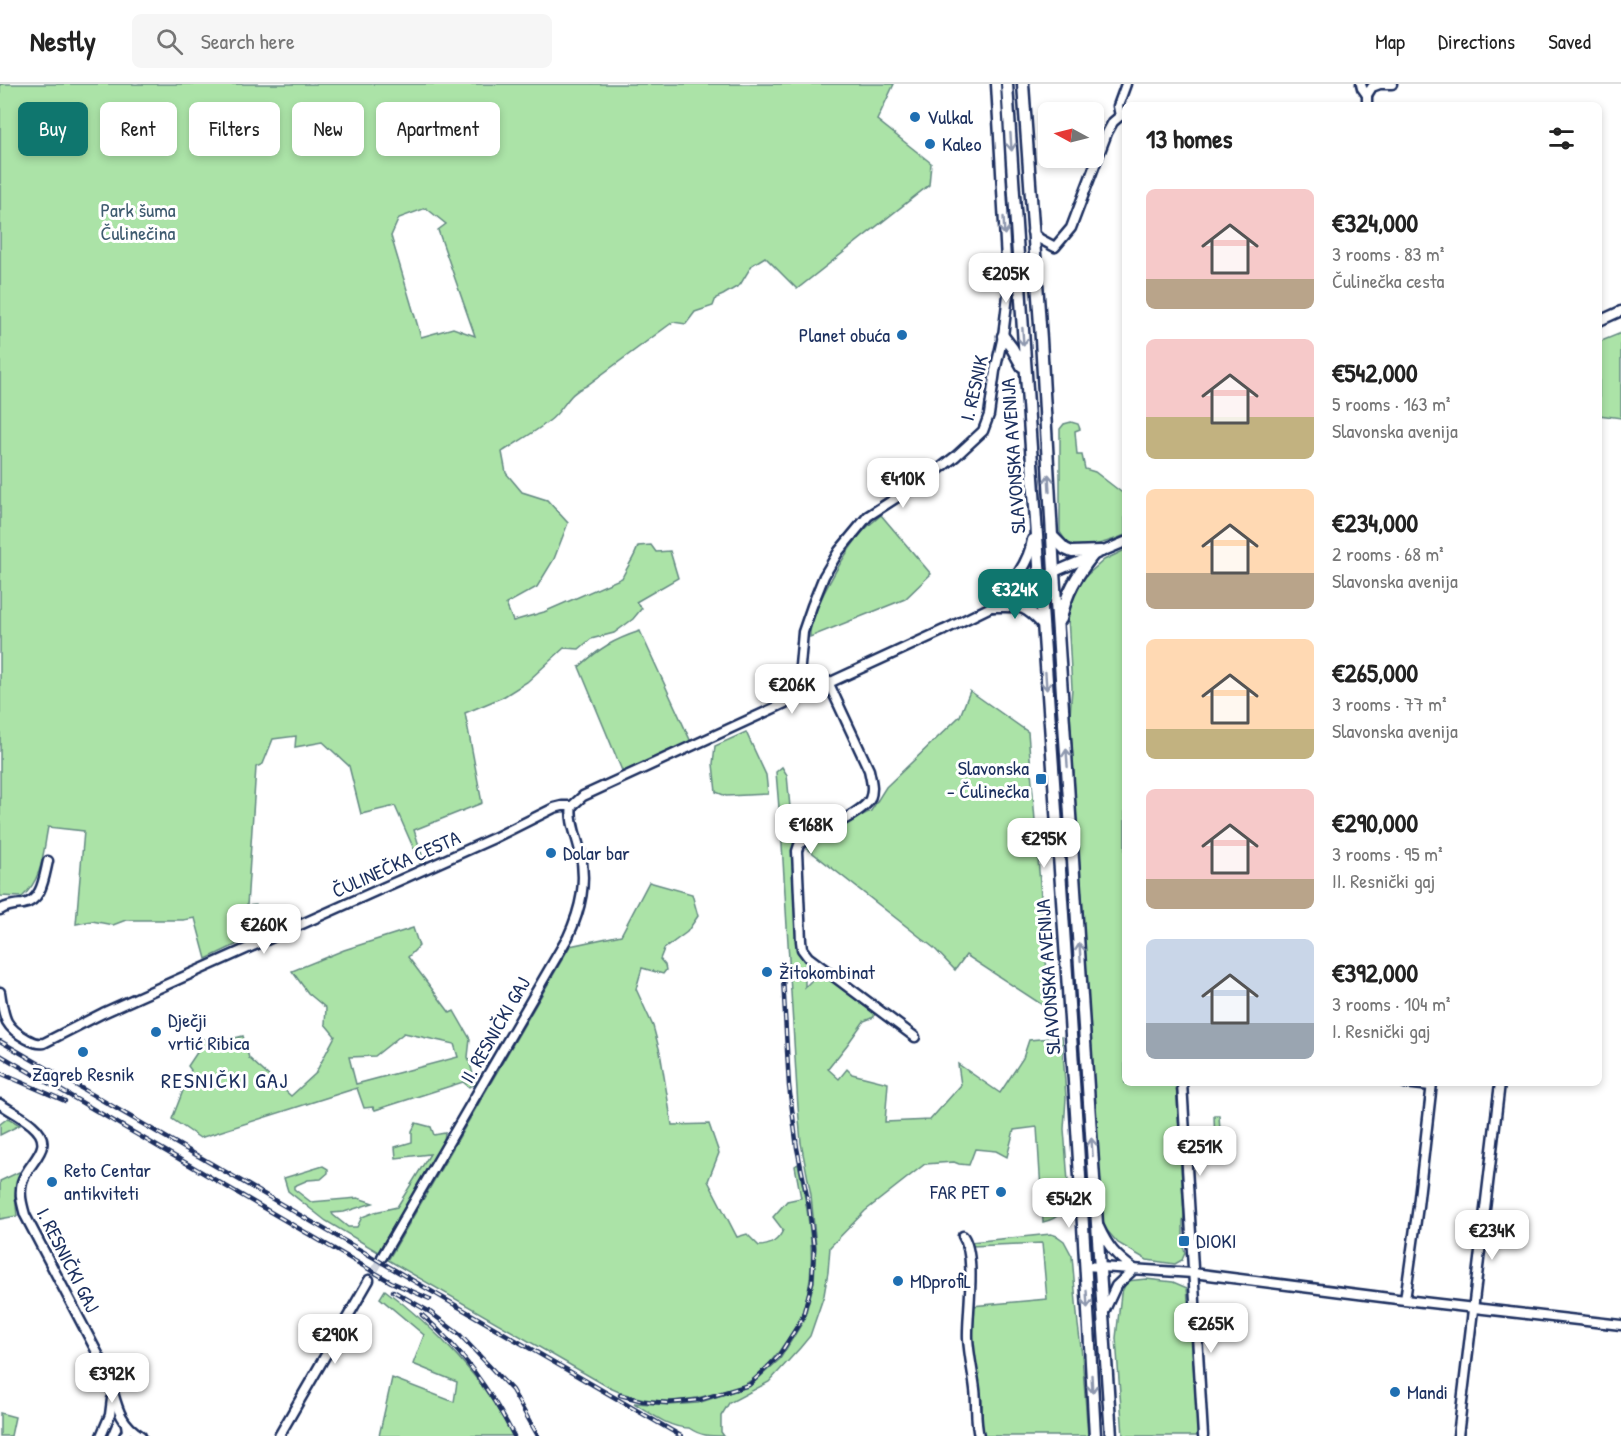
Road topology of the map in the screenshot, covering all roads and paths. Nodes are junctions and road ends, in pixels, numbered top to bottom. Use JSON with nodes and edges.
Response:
{"nodes":[{"id":1,"x":996,"y":84,"type":"edge"},
{"id":2,"x":1007,"y":84,"type":"edge"},
{"id":3,"x":1023,"y":84,"type":"edge"},
{"id":4,"x":1126,"y":84,"type":"edge"},
{"id":5,"x":1361,"y":84,"type":"edge"},
{"id":6,"x":1392,"y":84,"type":"edge"},
{"id":7,"x":1367,"y":100,"type":"edge"},
{"id":8,"x":1122,"y":118,"type":"edge"},
{"id":9,"x":1032,"y":232,"type":"junction"},
{"id":10,"x":1621,"y":311,"type":"edge"},
{"id":11,"x":1602,"y":320,"type":"edge"},
{"id":12,"x":1003,"y":336,"type":"junction"},
{"id":13,"x":1025,"y":372,"type":"junction"},
{"id":14,"x":1036,"y":521,"type":"junction"},
{"id":15,"x":1052,"y":536,"type":"junction"},
{"id":16,"x":1122,"y":543,"type":"edge"},
{"id":17,"x":1097,"y":553,"type":"junction"},
{"id":18,"x":1054,"y":572,"type":"junction"},
{"id":19,"x":1040,"y":579,"type":"junction"},
{"id":20,"x":993,"y":606,"type":"junction"},
{"id":21,"x":1042,"y":623,"type":"junction"},
{"id":22,"x":1058,"y":631,"type":"junction"},
{"id":23,"x":829,"y":684,"type":"junction"},
{"id":24,"x":800,"y":697,"type":"junction"},
{"id":25,"x":572,"y":806,"type":"junction"},
{"id":26,"x":48,"y":861,"type":"dead end"},
{"id":27,"x":0,"y":910,"type":"edge"},
{"id":28,"x":0,"y":992,"type":"edge"},
{"id":29,"x":915,"y":1037,"type":"dead end"},
{"id":30,"x":1182,"y":1086,"type":"edge"},
{"id":31,"x":1432,"y":1086,"type":"edge"},
{"id":32,"x":1500,"y":1086,"type":"edge"},
{"id":33,"x":0,"y":1104,"type":"edge"},
{"id":34,"x":1097,"y":1222,"type":"junction"},
{"id":35,"x":963,"y":1236,"type":"dead end"},
{"id":36,"x":382,"y":1257,"type":"tunnel mouth"},
{"id":37,"x":1085,"y":1266,"type":"junction"},
{"id":38,"x":1100,"y":1268,"type":"junction"},
{"id":39,"x":1134,"y":1269,"type":"junction"},
{"id":40,"x":1192,"y":1273,"type":"junction"},
{"id":41,"x":369,"y":1280,"type":"tunnel mouth"},
{"id":42,"x":1405,"y":1300,"type":"junction"},
{"id":43,"x":1473,"y":1307,"type":"junction"},
{"id":44,"x":1103,"y":1313,"type":"junction"},
{"id":45,"x":1621,"y":1325,"type":"edge"},
{"id":46,"x":112,"y":1392,"type":"junction"},
{"id":47,"x":124,"y":1422,"type":"junction"},
{"id":48,"x":106,"y":1424,"type":"junction"},
{"id":49,"x":101,"y":1436,"type":"edge"},
{"id":50,"x":108,"y":1436,"type":"edge"},
{"id":51,"x":124,"y":1436,"type":"edge"},
{"id":52,"x":141,"y":1436,"type":"edge"},
{"id":53,"x":279,"y":1436,"type":"edge"},
{"id":54,"x":979,"y":1436,"type":"edge"},
{"id":55,"x":1095,"y":1436,"type":"edge"},
{"id":56,"x":1111,"y":1436,"type":"edge"},
{"id":57,"x":1203,"y":1436,"type":"edge"},
{"id":58,"x":1458,"y":1436,"type":"edge"}],
"edges":[{"from":1,"to":12,"type":"street","name":"I. RESNIK","one_way":true},
{"from":2,"to":13,"type":"main road","name":"SLAVONSKA AVENIJA","one_way":true},
{"from":3,"to":9,"type":"main road","name":"SLAVONSKA AVENIJA"},
{"from":4,"to":8,"type":"street"},
{"from":5,"to":7,"type":"street"},
{"from":6,"to":7,"type":"street"},
{"from":8,"to":9,"type":"street"},
{"from":15,"to":9,"type":"main road","name":"SLAVONSKA AVENIJA","one_way":true},
{"from":10,"to":11,"type":"street"},
{"from":12,"to":13,"type":"main road"},
{"from":12,"to":24,"type":"street","name":"I. RESNIK"},
{"from":13,"to":14,"type":"main road","name":"SLAVONSKA AVENIJA"},
{"from":14,"to":19,"type":"main road","name":"SLAVONSKA AVENIJA"},
{"from":14,"to":20,"type":"main road"},
{"from":15,"to":17,"type":"main road"},
{"from":15,"to":18,"type":"main road","name":"SLAVONSKA AVENIJA"},
{"from":16,"to":17,"type":"street","name":"ČULINEČKA CESTA"},
{"from":17,"to":18,"type":"street","name":"ČULINEČKA CESTA"},
{"from":17,"to":22,"type":"main road"},
{"from":18,"to":19,"type":"street","name":"ČULINEČKA CESTA"},
{"from":18,"to":22,"type":"main road","name":"SLAVONSKA AVENIJA"},
{"from":19,"to":20,"type":"street","name":"ČULINEČKA CESTA"},
{"from":19,"to":21,"type":"main road","name":"SLAVONSKA AVENIJA"},
{"from":20,"to":21,"type":"main road"},
{"from":20,"to":23,"type":"street","name":"ČULINEČKA CESTA"},
{"from":21,"to":37,"type":"main road","name":"SLAVONSKA AVENIJA","one_way":true},
{"from":34,"to":22,"type":"main road","name":"SLAVONSKA AVENIJA","one_way":true},
{"from":23,"to":24,"type":"street","name":"ČULINEČKA CESTA"},
{"from":23,"to":29,"type":"street"},
{"from":24,"to":25,"type":"street","name":"ČULINEČKA CESTA"},
{"from":25,"to":28,"type":"street","name":"ČULINEČKA CESTA"},
{"from":25,"to":36,"type":"street","name":"II. RESNIČKI GAJ"},
{"from":26,"to":27,"type":"street"},
{"from":30,"to":40,"type":"street"},
{"from":31,"to":42,"type":"street"},
{"from":32,"to":43,"type":"street"},
{"from":33,"to":46,"type":"street","name":"I. RESNIČKI GAJ"},
{"from":34,"to":38,"type":"main road","name":"SLAVONSKA AVENIJA"},
{"from":34,"to":39,"type":"street","name":"SLAVONSKA AVENIJA"},
{"from":35,"to":54,"type":"street"},
{"from":37,"to":38,"type":"street"},
{"from":37,"to":55,"type":"main road","name":"SLAVONSKA AVENIJA","one_way":true},
{"from":38,"to":39,"type":"street"},
{"from":38,"to":44,"type":"main road","name":"SLAVONSKA AVENIJA"},
{"from":39,"to":40,"type":"street"},
{"from":39,"to":44,"type":"street","name":"SLAVONSKA AVENIJA"},
{"from":40,"to":42,"type":"street"},
{"from":40,"to":57,"type":"street"},
{"from":41,"to":53,"type":"street"},
{"from":42,"to":43,"type":"street"},
{"from":43,"to":45,"type":"street"},
{"from":43,"to":58,"type":"street"},
{"from":44,"to":56,"type":"main road","name":"SLAVONSKA AVENIJA"},
{"from":46,"to":47,"type":"street","name":"I. RESNIČKI GAJ"},
{"from":46,"to":48,"type":"street","name":"I. RESNIČKI GAJ"},
{"from":47,"to":48,"type":"street"},
{"from":47,"to":51,"type":"street"},
{"from":47,"to":52,"type":"street"},
{"from":48,"to":49,"type":"street","name":"I. RESNIČKI GAJ"},
{"from":48,"to":50,"type":"street"}]}
